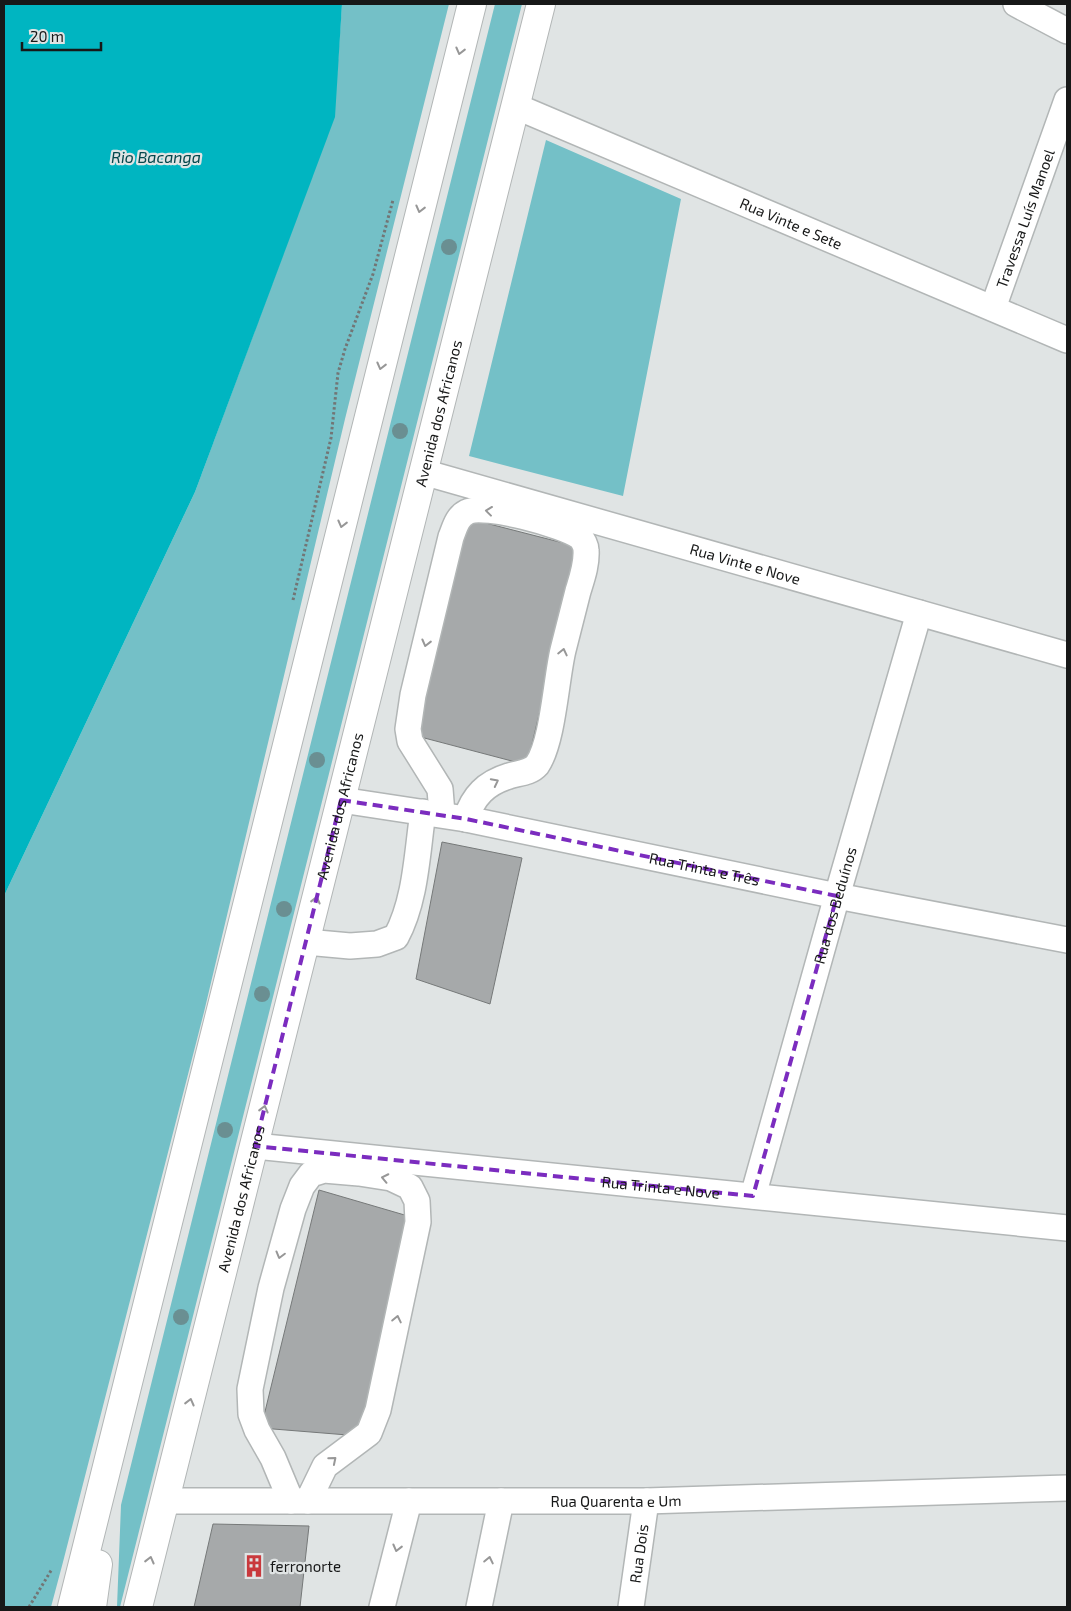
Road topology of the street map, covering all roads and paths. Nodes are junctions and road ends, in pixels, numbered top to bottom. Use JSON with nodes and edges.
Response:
{"nodes":[{"id":1,"x":472,"y":4,"type":"edge"},
{"id":2,"x":541,"y":4,"type":"edge"},
{"id":3,"x":1016,"y":4,"type":"edge"},
{"id":4,"x":1067,"y":31,"type":"edge"},
{"id":5,"x":1067,"y":100,"type":"edge"},
{"id":6,"x":515,"y":106,"type":"junction"},
{"id":7,"x":993,"y":308,"type":"junction"},
{"id":8,"x":1067,"y":340,"type":"edge"},
{"id":9,"x":423,"y":472,"type":"junction"},
{"id":10,"x":919,"y":613,"type":"junction"},
{"id":11,"x":1067,"y":654,"type":"edge"},
{"id":12,"x":341,"y":800,"type":"junction"},
{"id":13,"x":433,"y":813,"type":"junction"},
{"id":14,"x":466,"y":819,"type":"junction"},
{"id":15,"x":837,"y":896,"type":"junction"},
{"id":16,"x":1067,"y":940,"type":"edge"},
{"id":17,"x":306,"y":942,"type":"junction"},
{"id":18,"x":254,"y":1146,"type":"junction"},
{"id":19,"x":753,"y":1196,"type":"junction"},
{"id":20,"x":1067,"y":1228,"type":"edge"},
{"id":21,"x":115,"y":1433,"type":"junction"},
{"id":22,"x":1067,"y":1488,"type":"edge"},
{"id":23,"x":165,"y":1501,"type":"junction"},
{"id":24,"x":300,"y":1501,"type":"junction"},
{"id":25,"x":409,"y":1501,"type":"junction"},
{"id":26,"x":501,"y":1501,"type":"junction"},
{"id":27,"x":646,"y":1501,"type":"junction"},
{"id":28,"x":72,"y":1607,"type":"edge"},
{"id":29,"x":92,"y":1607,"type":"edge"},
{"id":30,"x":138,"y":1607,"type":"edge"},
{"id":31,"x":382,"y":1607,"type":"edge"},
{"id":32,"x":478,"y":1607,"type":"edge"},
{"id":33,"x":631,"y":1607,"type":"edge"}],
"edges":[{"from":1,"to":21,"type":"main road","one_way":true},
{"from":2,"to":6,"type":"main road","name":"Avenida dos Africanos"},
{"from":3,"to":4,"type":"street"},
{"from":5,"to":7,"type":"street","name":"Travessa Luís Manoel"},
{"from":6,"to":7,"type":"street","name":"Rua Vinte e Sete"},
{"from":6,"to":9,"type":"main road","name":"Avenida dos Africanos"},
{"from":7,"to":8,"type":"street","name":"Rua Vinte e Sete"},
{"from":9,"to":10,"type":"street","name":"Rua Vinte e Nove"},
{"from":9,"to":12,"type":"main road","name":"Avenida dos Africanos"},
{"from":10,"to":11,"type":"street","name":"Rua Vinte e Nove"},
{"from":10,"to":15,"type":"street","name":"Rua dos Beduínos"},
{"from":12,"to":13,"type":"street","name":"Rua Trinta e Três"},
{"from":17,"to":12,"type":"main road","name":"Avenida dos Africanos","one_way":true},
{"from":13,"to":14,"type":"street","name":"Rua Trinta e Três"},
{"from":14,"to":13,"type":"street","one_way":true},
{"from":13,"to":17,"type":"street"},
{"from":14,"to":15,"type":"street","name":"Rua Trinta e Três"},
{"from":15,"to":16,"type":"street","name":"Rua Trinta e Três"},
{"from":15,"to":19,"type":"street","name":"Rua dos Beduínos"},
{"from":18,"to":17,"type":"main road","name":"Avenida dos Africanos","one_way":true},
{"from":18,"to":19,"type":"street","name":"Rua Trinta e Nove"},
{"from":23,"to":18,"type":"main road","name":"Avenida dos Africanos","one_way":true},
{"from":19,"to":20,"type":"street","name":"Rua Trinta e Nove"},
{"from":21,"to":28,"type":"main road"},
{"from":21,"to":29,"type":"main road"},
{"from":22,"to":27,"type":"street","name":"Rua Quarenta e Um"},
{"from":23,"to":24,"type":"street","name":"Rua Quarenta e Um"},
{"from":30,"to":23,"type":"main road","name":"Avenida dos Africanos","one_way":true},
{"from":24,"to":24,"type":"street","one_way":true},
{"from":24,"to":25,"type":"street","name":"Rua Quarenta e Um"},
{"from":25,"to":26,"type":"street","name":"Rua Quarenta e Um"},
{"from":25,"to":31,"type":"street","one_way":true},
{"from":26,"to":27,"type":"street","name":"Rua Quarenta e Um"},
{"from":32,"to":26,"type":"street","one_way":true},
{"from":27,"to":33,"type":"street","name":"Rua Dois"}]}
